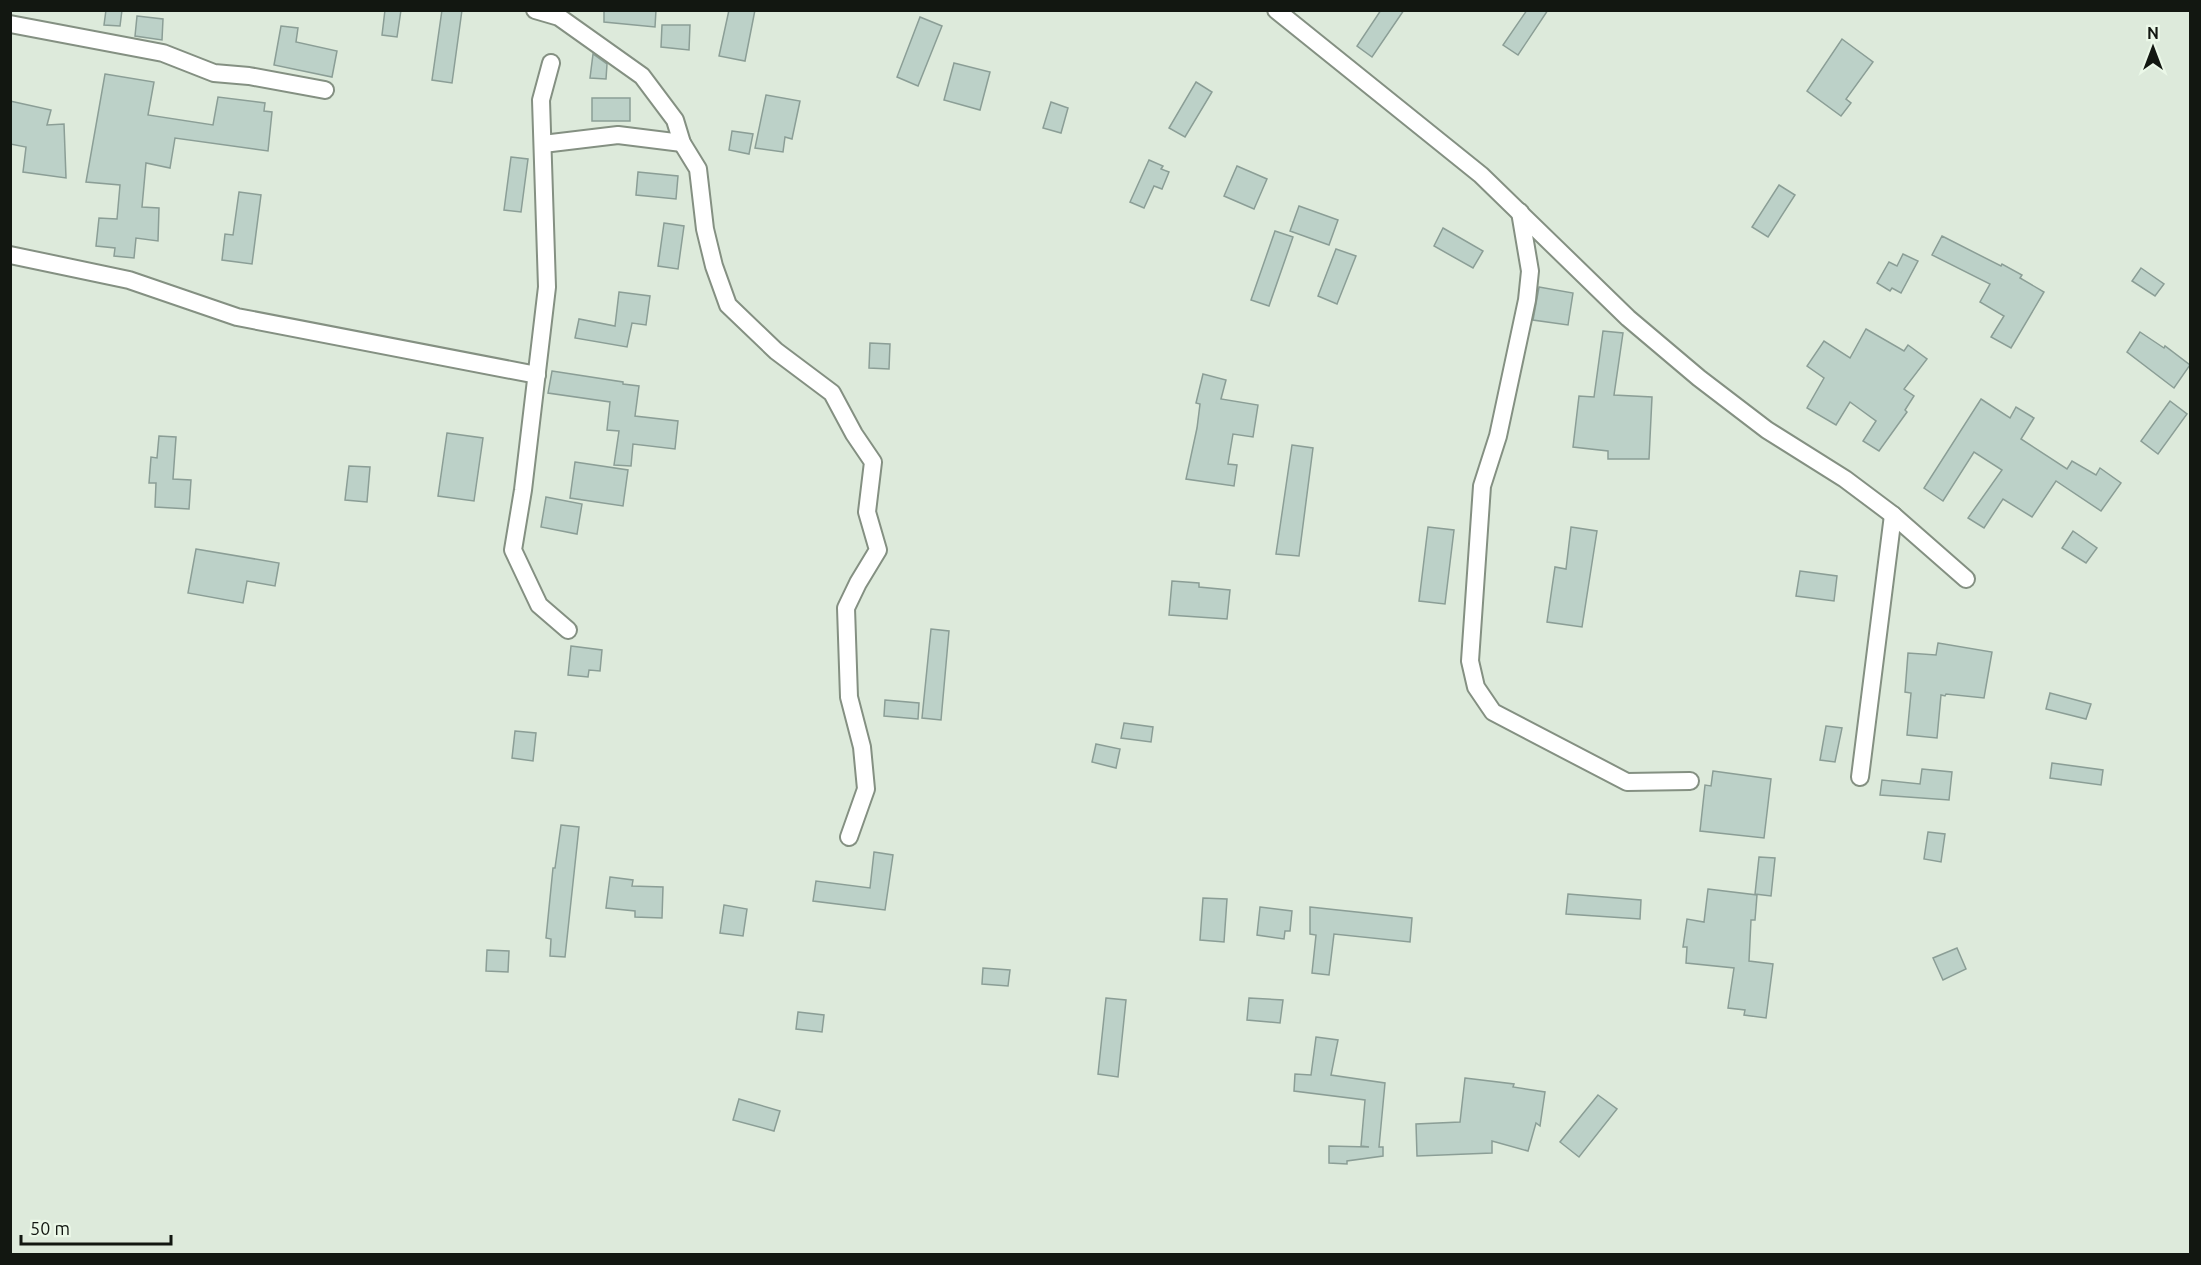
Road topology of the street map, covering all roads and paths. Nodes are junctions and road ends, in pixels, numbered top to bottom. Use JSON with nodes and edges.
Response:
{"nodes":[{"id":1,"x":535,"y":10,"type":"edge"},
{"id":2,"x":1276,"y":10,"type":"edge"},
{"id":3,"x":10,"y":24,"type":"edge"},
{"id":4,"x":551,"y":63,"type":"dead end"},
{"id":5,"x":326,"y":90,"type":"dead end"},
{"id":6,"x":682,"y":143,"type":"junction"},
{"id":7,"x":543,"y":144,"type":"junction"},
{"id":8,"x":1520,"y":212,"type":"junction"},
{"id":9,"x":10,"y":255,"type":"edge"},
{"id":10,"x":537,"y":375,"type":"junction"},
{"id":11,"x":1893,"y":515,"type":"junction"},
{"id":12,"x":1966,"y":579,"type":"dead end"},
{"id":13,"x":568,"y":630,"type":"dead end"},
{"id":14,"x":1860,"y":777,"type":"dead end"},
{"id":15,"x":1690,"y":781,"type":"dead end"},
{"id":16,"x":849,"y":837,"type":"dead end"}],
"edges":[{"from":1,"to":6,"type":"street"},
{"from":2,"to":8,"type":"street"},
{"from":3,"to":5,"type":"street"},
{"from":4,"to":7,"type":"street"},
{"from":6,"to":7,"type":"street"},
{"from":6,"to":16,"type":"street"},
{"from":7,"to":10,"type":"street"},
{"from":8,"to":11,"type":"street"},
{"from":8,"to":15,"type":"street"},
{"from":9,"to":10,"type":"street"},
{"from":10,"to":13,"type":"street"},
{"from":11,"to":12,"type":"street"},
{"from":11,"to":14,"type":"street"}]}
